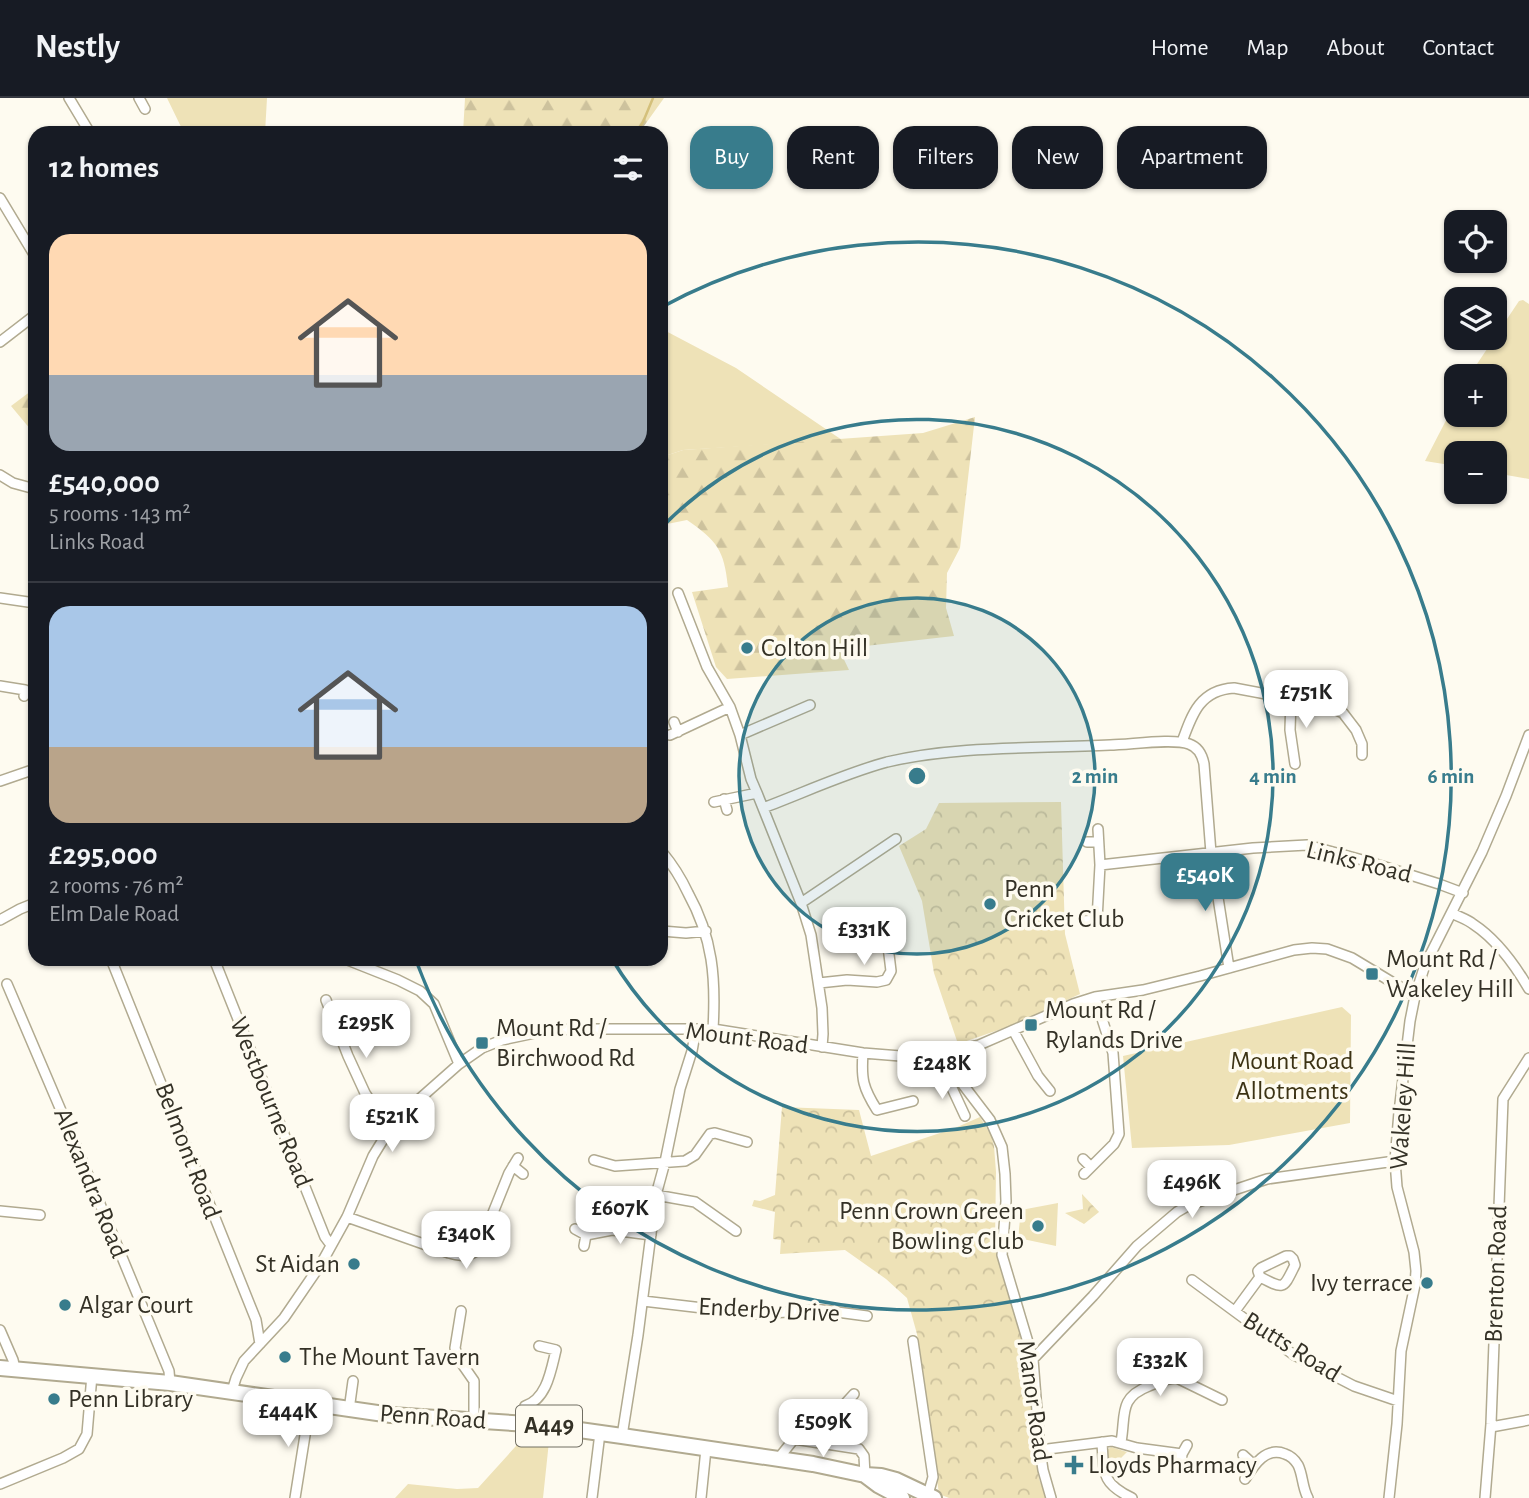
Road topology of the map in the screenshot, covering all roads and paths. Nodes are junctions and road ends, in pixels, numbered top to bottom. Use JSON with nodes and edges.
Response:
{"nodes":[{"id":1,"x":69,"y":98,"type":"edge"},
{"id":2,"x":86,"y":126,"type":"edge"},
{"id":3,"x":0,"y":198,"type":"edge"},
{"id":4,"x":28,"y":244,"type":"edge"},
{"id":5,"x":28,"y":320,"type":"edge"},
{"id":6,"x":0,"y":342,"type":"edge"},
{"id":7,"x":0,"y":475,"type":"edge"},
{"id":8,"x":28,"y":487,"type":"edge"},
{"id":9,"x":678,"y":593,"type":"dead end"},
{"id":10,"x":0,"y":598,"type":"edge"},
{"id":11,"x":28,"y":602,"type":"edge"},
{"id":12,"x":0,"y":686,"type":"edge"},
{"id":13,"x":25,"y":690,"type":"dead end"},
{"id":14,"x":1291,"y":699,"type":"junction"},
{"id":15,"x":810,"y":705,"type":"dead end"},
{"id":16,"x":730,"y":707,"type":"junction"},
{"id":17,"x":674,"y":722,"type":"dead end"},
{"id":18,"x":740,"y":735,"type":"junction"},
{"id":19,"x":1529,"y":735,"type":"edge"},
{"id":20,"x":1182,"y":742,"type":"junction"},
{"id":21,"x":1362,"y":755,"type":"dead end"},
{"id":22,"x":1295,"y":764,"type":"dead end"},
{"id":23,"x":28,"y":771,"type":"edge"},
{"id":24,"x":0,"y":781,"type":"edge"},
{"id":25,"x":757,"y":793,"type":"junction"},
{"id":26,"x":762,"y":808,"type":"junction"},
{"id":27,"x":727,"y":810,"type":"dead end"},
{"id":28,"x":1098,"y":829,"type":"dead end"},
{"id":29,"x":896,"y":839,"type":"dead end"},
{"id":30,"x":1087,"y":842,"type":"dead end"},
{"id":31,"x":1098,"y":842,"type":"junction"},
{"id":32,"x":1211,"y":853,"type":"junction"},
{"id":33,"x":668,"y":861,"type":"edge"},
{"id":34,"x":1100,"y":865,"type":"junction"},
{"id":35,"x":1462,"y":893,"type":"junction"},
{"id":36,"x":802,"y":903,"type":"junction"},
{"id":37,"x":28,"y":906,"type":"edge"},
{"id":38,"x":1452,"y":913,"type":"junction"},
{"id":39,"x":1114,"y":919,"type":"dead end"},
{"id":40,"x":0,"y":920,"type":"edge"},
{"id":41,"x":1097,"y":920,"type":"junction"},
{"id":42,"x":1082,"y":921,"type":"dead end"},
{"id":43,"x":706,"y":931,"type":"junction"},
{"id":44,"x":668,"y":932,"type":"edge"},
{"id":45,"x":876,"y":939,"type":"dead end"},
{"id":46,"x":114,"y":966,"type":"edge"},
{"id":47,"x":217,"y":966,"type":"edge"},
{"id":48,"x":363,"y":966,"type":"edge"},
{"id":49,"x":1229,"y":968,"type":"junction"},
{"id":50,"x":819,"y":983,"type":"junction"},
{"id":51,"x":7,"y":984,"type":"dead end"},
{"id":52,"x":1529,"y":989,"type":"edge"},
{"id":53,"x":1415,"y":996,"type":"junction"},
{"id":54,"x":1095,"y":997,"type":"junction"},
{"id":55,"x":326,"y":999,"type":"dead end"},
{"id":56,"x":696,"y":1030,"type":"junction"},
{"id":57,"x":713,"y":1030,"type":"junction"},
{"id":58,"x":1013,"y":1030,"type":"junction"},
{"id":59,"x":822,"y":1047,"type":"junction"},
{"id":60,"x":863,"y":1053,"type":"junction"},
{"id":61,"x":942,"y":1054,"type":"junction"},
{"id":62,"x":1529,"y":1058,"type":"edge"},
{"id":63,"x":458,"y":1064,"type":"junction"},
{"id":64,"x":948,"y":1075,"type":"junction"},
{"id":65,"x":1050,"y":1091,"type":"dead end"},
{"id":66,"x":969,"y":1093,"type":"junction"},
{"id":67,"x":957,"y":1099,"type":"junction"},
{"id":68,"x":913,"y":1101,"type":"dead end"},
{"id":69,"x":965,"y":1116,"type":"dead end"},
{"id":70,"x":389,"y":1130,"type":"junction"},
{"id":71,"x":747,"y":1142,"type":"dead end"},
{"id":72,"x":1083,"y":1158,"type":"dead end"},
{"id":73,"x":594,"y":1160,"type":"dead end"},
{"id":74,"x":1395,"y":1161,"type":"junction"},
{"id":75,"x":665,"y":1162,"type":"junction"},
{"id":76,"x":523,"y":1174,"type":"dead end"},
{"id":77,"x":656,"y":1195,"type":"junction"},
{"id":78,"x":0,"y":1211,"type":"edge"},
{"id":79,"x":40,"y":1215,"type":"dead end"},
{"id":80,"x":347,"y":1217,"type":"junction"},
{"id":81,"x":575,"y":1229,"type":"dead end"},
{"id":82,"x":736,"y":1231,"type":"dead end"},
{"id":83,"x":586,"y":1235,"type":"junction"},
{"id":84,"x":651,"y":1235,"type":"junction"},
{"id":85,"x":331,"y":1245,"type":"junction"},
{"id":86,"x":584,"y":1246,"type":"dead end"},
{"id":87,"x":1260,"y":1277,"type":"dead end"},
{"id":88,"x":1192,"y":1280,"type":"dead end"},
{"id":89,"x":643,"y":1301,"type":"junction"},
{"id":90,"x":461,"y":1311,"type":"dead end"},
{"id":91,"x":1235,"y":1311,"type":"junction"},
{"id":92,"x":867,"y":1316,"type":"dead end"},
{"id":93,"x":0,"y":1330,"type":"edge"},
{"id":94,"x":913,"y":1341,"type":"dead end"},
{"id":95,"x":260,"y":1344,"type":"junction"},
{"id":96,"x":539,"y":1346,"type":"dead end"},
{"id":97,"x":1033,"y":1359,"type":"junction"},
{"id":98,"x":7,"y":1369,"type":"edge"},
{"id":99,"x":92,"y":1375,"type":"junction"},
{"id":100,"x":353,"y":1381,"type":"dead end"},
{"id":101,"x":170,"y":1383,"type":"junction"},
{"id":102,"x":233,"y":1391,"type":"junction"},
{"id":103,"x":854,"y":1394,"type":"dead end"},
{"id":104,"x":1222,"y":1400,"type":"dead end"},
{"id":105,"x":1398,"y":1401,"type":"junction"},
{"id":106,"x":310,"y":1404,"type":"junction"},
{"id":107,"x":349,"y":1410,"type":"junction"},
{"id":108,"x":474,"y":1420,"type":"junction"},
{"id":109,"x":1529,"y":1420,"type":"edge"},
{"id":110,"x":518,"y":1424,"type":"junction"},
{"id":111,"x":1491,"y":1427,"type":"junction"},
{"id":112,"x":600,"y":1433,"type":"junction"},
{"id":113,"x":622,"y":1436,"type":"junction"},
{"id":114,"x":1102,"y":1442,"type":"junction"},
{"id":115,"x":820,"y":1443,"type":"junction"},
{"id":116,"x":1121,"y":1443,"type":"junction"},
{"id":117,"x":706,"y":1449,"type":"junction"},
{"id":118,"x":1040,"y":1450,"type":"junction"},
{"id":119,"x":1243,"y":1455,"type":"dead end"},
{"id":120,"x":778,"y":1459,"type":"junction"},
{"id":121,"x":1181,"y":1464,"type":"dead end"},
{"id":122,"x":1254,"y":1465,"type":"junction"},
{"id":123,"x":865,"y":1475,"type":"junction"},
{"id":124,"x":1245,"y":1479,"type":"dead end"},
{"id":125,"x":0,"y":1484,"type":"edge"},
{"id":126,"x":895,"y":1492,"type":"edge"},
{"id":127,"x":930,"y":1497,"type":"edge"},
{"id":128,"x":295,"y":1498,"type":"edge"},
{"id":129,"x":592,"y":1498,"type":"edge"},
{"id":130,"x":701,"y":1498,"type":"edge"},
{"id":131,"x":1051,"y":1498,"type":"edge"},
{"id":132,"x":1132,"y":1498,"type":"edge"},
{"id":133,"x":1308,"y":1498,"type":"edge"},
{"id":134,"x":1389,"y":1498,"type":"edge"},
{"id":135,"x":1485,"y":1498,"type":"edge"}],
"edges":[{"from":1,"to":2,"type":"street"},
{"from":3,"to":4,"type":"street"},
{"from":5,"to":6,"type":"street"},
{"from":7,"to":8,"type":"street"},
{"from":9,"to":16,"type":"street"},
{"from":10,"to":11,"type":"street"},
{"from":12,"to":13,"type":"street"},
{"from":14,"to":20,"type":"street"},
{"from":14,"to":21,"type":"street"},
{"from":14,"to":22,"type":"street"},
{"from":15,"to":18,"type":"street"},
{"from":16,"to":17,"type":"street"},
{"from":16,"to":18,"type":"street"},
{"from":18,"to":25,"type":"street"},
{"from":19,"to":35,"type":"street","name":"Wakeley Hill"},
{"from":20,"to":26,"type":"street"},
{"from":20,"to":32,"type":"street"},
{"from":23,"to":24,"type":"street"},
{"from":25,"to":26,"type":"street"},
{"from":25,"to":27,"type":"street"},
{"from":26,"to":36,"type":"street"},
{"from":28,"to":31,"type":"street"},
{"from":29,"to":36,"type":"street"},
{"from":30,"to":31,"type":"street"},
{"from":31,"to":34,"type":"street"},
{"from":32,"to":34,"type":"street","name":"Links Road"},
{"from":32,"to":35,"type":"street","name":"Links Road"},
{"from":32,"to":49,"type":"street"},
{"from":33,"to":43,"type":"street"},
{"from":34,"to":41,"type":"street"},
{"from":35,"to":38,"type":"street","name":"Wakeley Hill"},
{"from":36,"to":50,"type":"street"},
{"from":37,"to":40,"type":"street"},
{"from":38,"to":52,"type":"street"},
{"from":38,"to":53,"type":"street","name":"Wakeley Hill"},
{"from":39,"to":41,"type":"street"},
{"from":41,"to":42,"type":"street"},
{"from":43,"to":44,"type":"street"},
{"from":43,"to":57,"type":"street"},
{"from":45,"to":50,"type":"street"},
{"from":46,"to":95,"type":"street","name":"Belmont Road"},
{"from":47,"to":85,"type":"street","name":"Westbourne Road"},
{"from":48,"to":63,"type":"street"},
{"from":49,"to":53,"type":"street","name":"Mount Road"},
{"from":49,"to":54,"type":"street","name":"Mount Road"},
{"from":50,"to":59,"type":"street"},
{"from":51,"to":101,"type":"street","name":"Alexandra Road"},
{"from":53,"to":74,"type":"street","name":"Wakeley Hill"},
{"from":54,"to":58,"type":"street","name":"Mount Road"},
{"from":54,"to":72,"type":"street"},
{"from":55,"to":70,"type":"street"},
{"from":56,"to":57,"type":"street","name":"Mount Road"},
{"from":56,"to":63,"type":"street","name":"Mount Road"},
{"from":56,"to":75,"type":"street"},
{"from":57,"to":59,"type":"street","name":"Mount Road"},
{"from":58,"to":61,"type":"street","name":"Mount Road"},
{"from":58,"to":65,"type":"street"},
{"from":59,"to":60,"type":"street","name":"Mount Road"},
{"from":60,"to":61,"type":"street","name":"Mount Road"},
{"from":60,"to":68,"type":"street"},
{"from":61,"to":64,"type":"street"},
{"from":62,"to":111,"type":"street","name":"Brenton Road"},
{"from":63,"to":70,"type":"street","name":"Mount Road"},
{"from":64,"to":66,"type":"street","name":"Manor Road"},
{"from":64,"to":67,"type":"street"},
{"from":66,"to":67,"type":"street"},
{"from":66,"to":97,"type":"street","name":"Manor Road"},
{"from":67,"to":69,"type":"street"},
{"from":70,"to":80,"type":"street","name":"Mount Road"},
{"from":71,"to":75,"type":"street"},
{"from":73,"to":75,"type":"street"},
{"from":74,"to":97,"type":"street"},
{"from":74,"to":105,"type":"street","name":"Wakeley Hill"},
{"from":75,"to":77,"type":"street"},
{"from":76,"to":80,"type":"street"},
{"from":77,"to":82,"type":"street"},
{"from":77,"to":84,"type":"street"},
{"from":78,"to":79,"type":"street"},
{"from":80,"to":85,"type":"street","name":"Mount Road"},
{"from":81,"to":83,"type":"street"},
{"from":83,"to":84,"type":"street"},
{"from":83,"to":86,"type":"street"},
{"from":84,"to":89,"type":"street"},
{"from":85,"to":95,"type":"street","name":"Mount Road"},
{"from":87,"to":91,"type":"street"},
{"from":88,"to":91,"type":"street","name":"Butts Road"},
{"from":89,"to":92,"type":"street","name":"Enderby Drive"},
{"from":89,"to":113,"type":"street"},
{"from":90,"to":108,"type":"street"},
{"from":91,"to":105,"type":"street","name":"Butts Road"},
{"from":93,"to":98,"type":"street"},
{"from":94,"to":127,"type":"street"},
{"from":95,"to":102,"type":"street","name":"Mount Road"},
{"from":96,"to":110,"type":"street"},
{"from":97,"to":118,"type":"street","name":"Manor Road"},
{"from":98,"to":99,"type":"highway","name":"Penn Road","number":"A449"},
{"from":99,"to":101,"type":"highway","name":"Penn Road","number":"A449"},
{"from":99,"to":125,"type":"street"},
{"from":100,"to":107,"type":"street"},
{"from":101,"to":102,"type":"highway","name":"Penn Road","number":"A449"},
{"from":102,"to":106,"type":"highway","name":"Penn Road","number":"A449"},
{"from":103,"to":115,"type":"street"},
{"from":104,"to":116,"type":"street"},
{"from":105,"to":134,"type":"street","name":"Wakeley Hill"},
{"from":106,"to":107,"type":"highway","name":"Penn Road","number":"A449"},
{"from":106,"to":128,"type":"street"},
{"from":107,"to":108,"type":"highway","name":"Penn Road","number":"A449"},
{"from":108,"to":110,"type":"highway","name":"Penn Road","number":"A449"},
{"from":109,"to":111,"type":"street"},
{"from":110,"to":112,"type":"highway","name":"Penn Road","number":"A449"},
{"from":111,"to":135,"type":"street","name":"Brenton Road"},
{"from":112,"to":113,"type":"highway","name":"Penn Road","number":"A449"},
{"from":112,"to":129,"type":"street"},
{"from":113,"to":117,"type":"highway","name":"Penn Road","number":"A449"},
{"from":114,"to":116,"type":"street"},
{"from":114,"to":118,"type":"street"},
{"from":114,"to":132,"type":"street"},
{"from":115,"to":120,"type":"street"},
{"from":115,"to":123,"type":"street"},
{"from":116,"to":121,"type":"street"},
{"from":117,"to":120,"type":"highway","name":"Penn Road","number":"A449"},
{"from":117,"to":130,"type":"street"},
{"from":118,"to":131,"type":"street","name":"Manor Road"},
{"from":119,"to":122,"type":"street"},
{"from":120,"to":123,"type":"highway","name":"Penn Road","number":"A449"},
{"from":122,"to":124,"type":"street"},
{"from":122,"to":133,"type":"street"},
{"from":123,"to":126,"type":"highway","name":"Penn Road","number":"A449"},
{"from":126,"to":127,"type":"highway","name":"Penn Road","number":"A449"}]}
